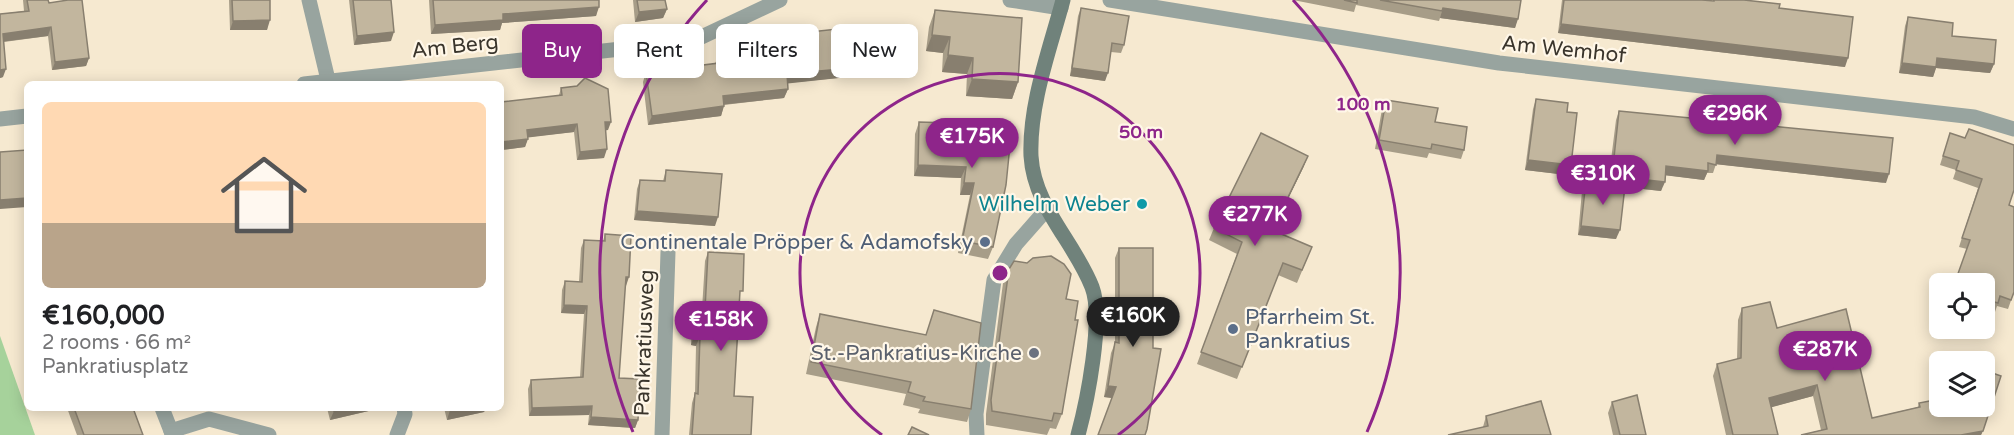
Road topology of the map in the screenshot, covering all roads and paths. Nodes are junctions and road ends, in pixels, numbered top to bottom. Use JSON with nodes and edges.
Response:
{"nodes":[{"id":1,"x":309,"y":0,"type":"edge"},
{"id":2,"x":780,"y":0,"type":"edge"},
{"id":3,"x":1010,"y":0,"type":"edge"},
{"id":4,"x":1110,"y":0,"type":"edge"},
{"id":5,"x":1062,"y":4,"type":"edge"},
{"id":6,"x":329,"y":81,"type":"edge"},
{"id":7,"x":338,"y":81,"type":"edge"},
{"id":8,"x":24,"y":116,"type":"edge"},
{"id":9,"x":0,"y":119,"type":"edge"},
{"id":10,"x":2014,"y":129,"type":"edge"},
{"id":11,"x":1046,"y":210,"type":"junction"},
{"id":12,"x":668,"y":252,"type":"dead end"},
{"id":13,"x":163,"y":411,"type":"edge"},
{"id":14,"x":404,"y":411,"type":"edge"},
{"id":15,"x":172,"y":433,"type":"edge"},
{"id":16,"x":269,"y":435,"type":"edge"},
{"id":17,"x":397,"y":435,"type":"edge"},
{"id":18,"x":662,"y":435,"type":"edge"},
{"id":19,"x":977,"y":435,"type":"edge"},
{"id":20,"x":1078,"y":435,"type":"edge"}],
"edges":[{"from":1,"to":6,"type":"street"},
{"from":2,"to":7,"type":"street","name":"Am Berg"},
{"from":3,"to":5,"type":"street"},
{"from":4,"to":10,"type":"street","name":"Am Wemhof"},
{"from":5,"to":11,"type":"street"},
{"from":8,"to":9,"type":"street"},
{"from":11,"to":19,"type":"street"},
{"from":11,"to":20,"type":"street"},
{"from":12,"to":18,"type":"street","name":"Pankratiusweg"},
{"from":13,"to":15,"type":"street"},
{"from":14,"to":17,"type":"street"},
{"from":15,"to":16,"type":"street"}]}
